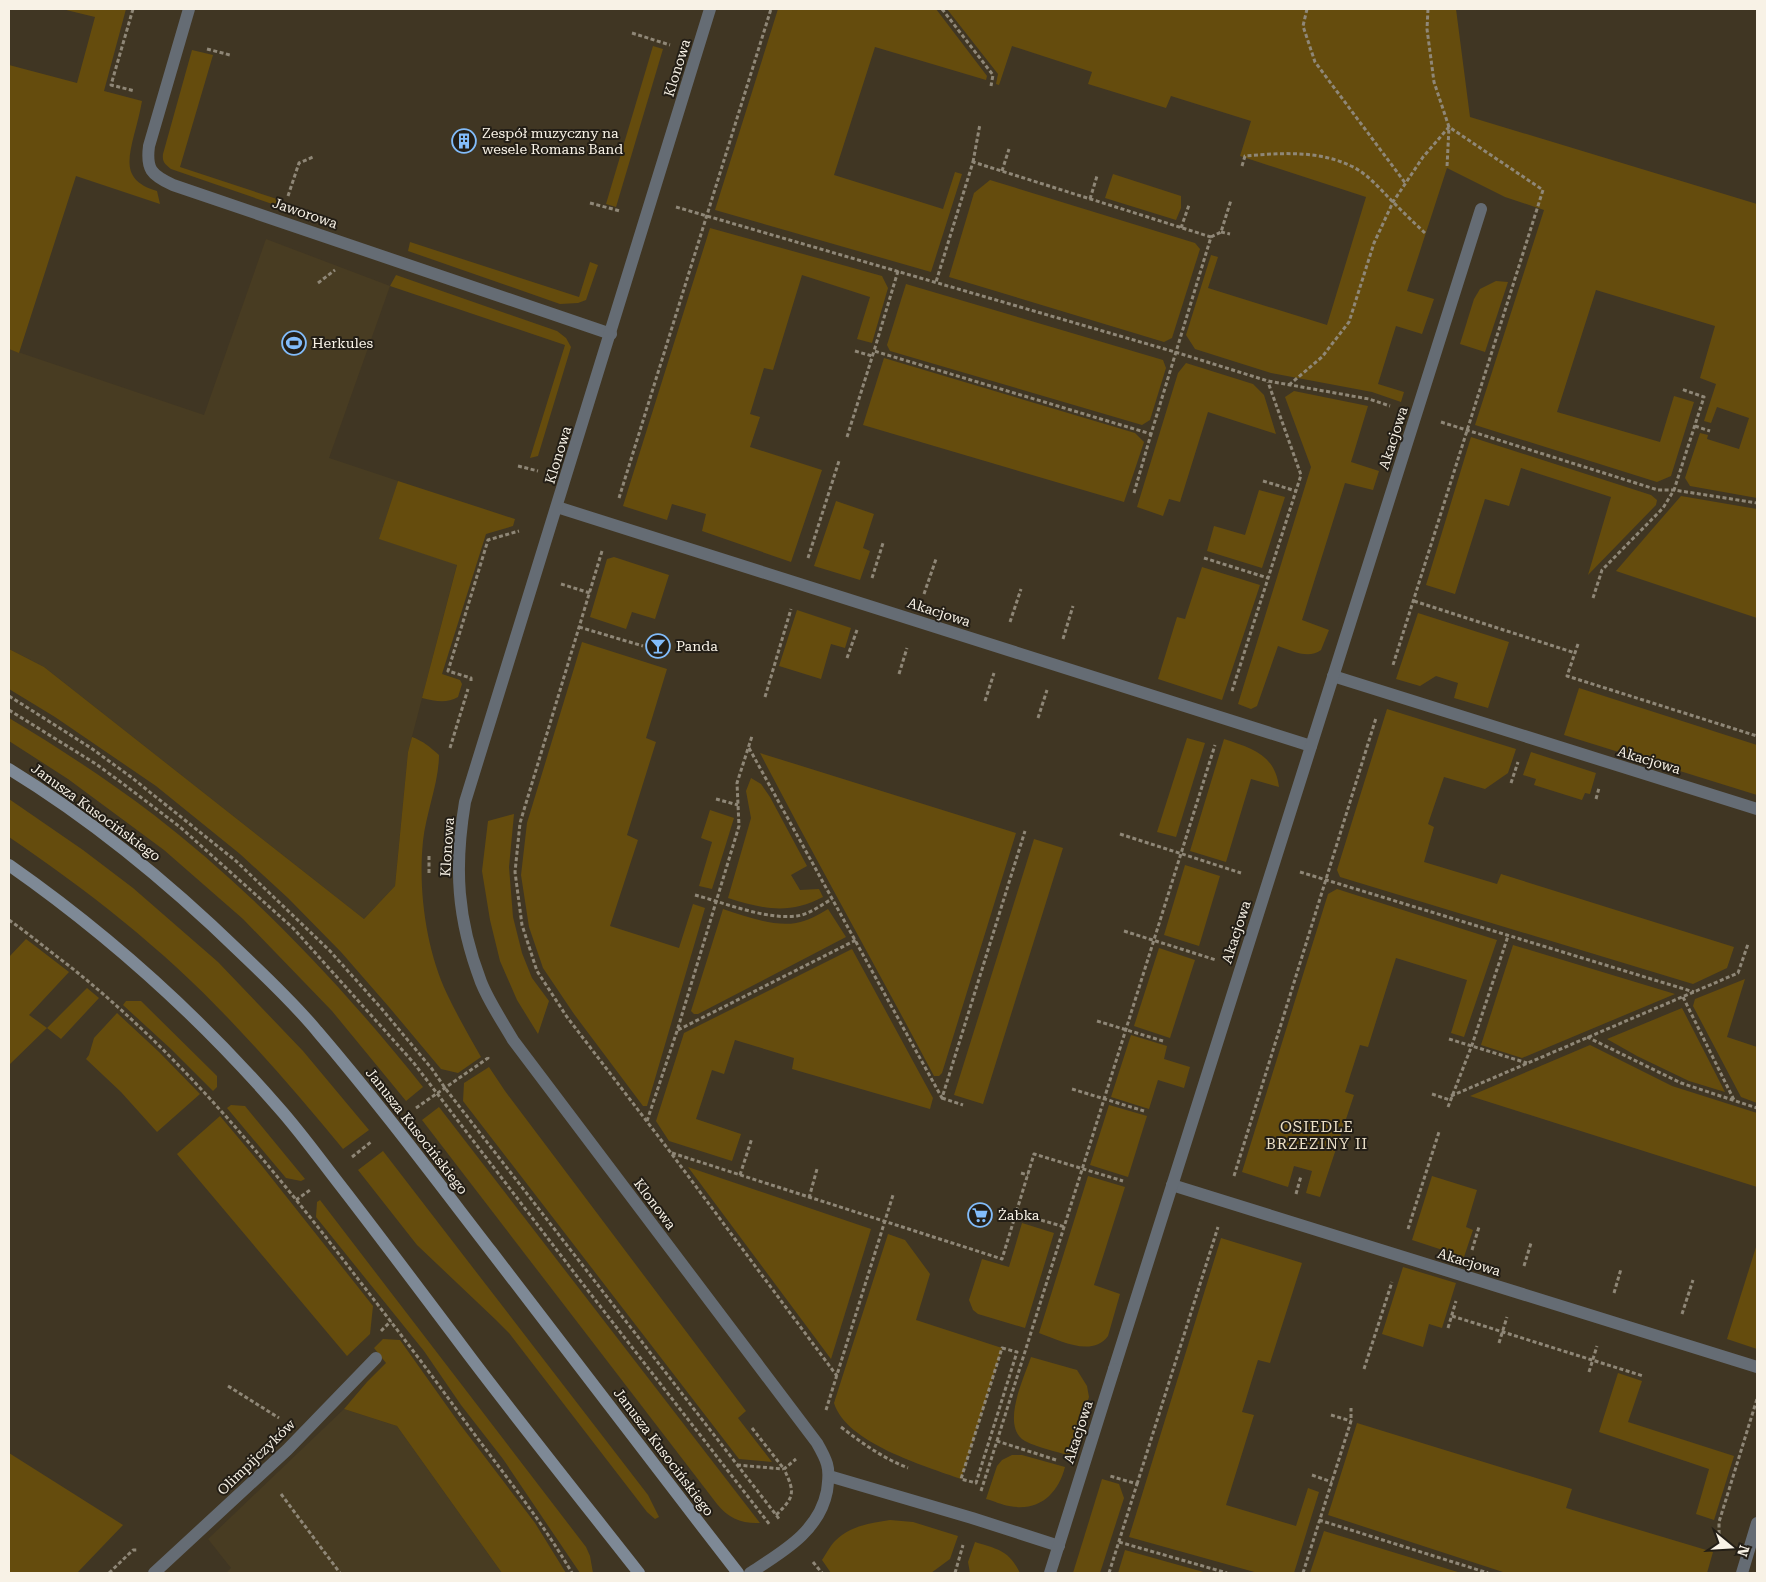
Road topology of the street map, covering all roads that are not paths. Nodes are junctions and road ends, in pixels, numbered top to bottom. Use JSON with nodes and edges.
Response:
{"nodes":[{"id":1,"x":189,"y":9,"type":"edge"},
{"id":2,"x":710,"y":9,"type":"edge"},
{"id":3,"x":1482,"y":209,"type":"dead end"},
{"id":4,"x":611,"y":334,"type":"junction"},
{"id":5,"x":557,"y":506,"type":"junction"},
{"id":6,"x":1333,"y":676,"type":"junction"},
{"id":7,"x":1311,"y":746,"type":"junction"},
{"id":8,"x":9,"y":769,"type":"edge"},
{"id":9,"x":1757,"y":810,"type":"edge"},
{"id":10,"x":9,"y":865,"type":"edge"},
{"id":11,"x":1172,"y":1185,"type":"junction"},
{"id":12,"x":376,"y":1358,"type":"dead end"},
{"id":13,"x":1757,"y":1367,"type":"edge"},
{"id":14,"x":829,"y":1476,"type":"junction"},
{"id":15,"x":1757,"y":1523,"type":"edge"},
{"id":16,"x":1058,"y":1546,"type":"junction"},
{"id":17,"x":154,"y":1573,"type":"edge"},
{"id":18,"x":639,"y":1573,"type":"edge"},
{"id":19,"x":738,"y":1573,"type":"edge"},
{"id":20,"x":750,"y":1573,"type":"edge"},
{"id":21,"x":1050,"y":1573,"type":"edge"},
{"id":22,"x":1742,"y":1573,"type":"edge"}],
"edges":[{"from":1,"to":4,"type":"street","name":"Jaworowa"},
{"from":2,"to":4,"type":"street","name":"Klonowa"},
{"from":3,"to":6,"type":"street","name":"Akacjowa"},
{"from":4,"to":5,"type":"street","name":"Klonowa"},
{"from":5,"to":7,"type":"street","name":"Akacjowa"},
{"from":5,"to":14,"type":"street","name":"Klonowa"},
{"from":6,"to":7,"type":"street","name":"Akacjowa"},
{"from":6,"to":9,"type":"street","name":"Akacjowa"},
{"from":7,"to":11,"type":"street","name":"Akacjowa"},
{"from":8,"to":19,"type":"street","name":"Janusza Kusocińskiego"},
{"from":10,"to":18,"type":"street"},
{"from":11,"to":13,"type":"street","name":"Akacjowa"},
{"from":11,"to":16,"type":"street","name":"Akacjowa"},
{"from":12,"to":17,"type":"street","name":"Olimpijczyków"},
{"from":14,"to":16,"type":"street"},
{"from":14,"to":20,"type":"street","name":"Klonowa"},
{"from":15,"to":22,"type":"street"},
{"from":16,"to":21,"type":"street","name":"Akacjowa"}]}
